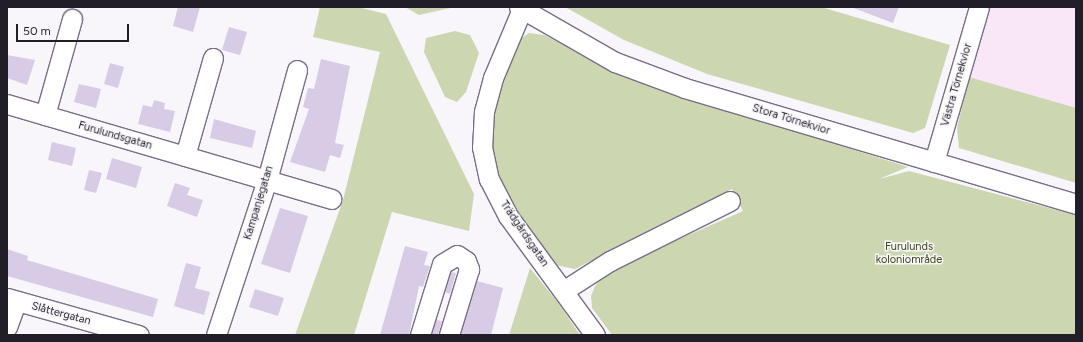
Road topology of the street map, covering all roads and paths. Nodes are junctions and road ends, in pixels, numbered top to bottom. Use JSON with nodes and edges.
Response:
{"nodes":[{"id":1,"x":979,"y":7,"type":"edge"},
{"id":2,"x":521,"y":8,"type":"edge"},
{"id":3,"x":72,"y":18,"type":"dead end"},
{"id":4,"x":213,"y":58,"type":"dead end"},
{"id":5,"x":297,"y":70,"type":"dead end"},
{"id":6,"x":7,"y":104,"type":"edge"},
{"id":7,"x":45,"y":115,"type":"junction"},
{"id":8,"x":185,"y":156,"type":"junction"},
{"id":9,"x":934,"y":162,"type":"junction"},
{"id":10,"x":267,"y":180,"type":"junction"},
{"id":11,"x":331,"y":199,"type":"dead end"},
{"id":12,"x":730,"y":201,"type":"dead end"},
{"id":13,"x":1076,"y":204,"type":"edge"},
{"id":14,"x":563,"y":291,"type":"junction"},
{"id":15,"x":12,"y":300,"type":"edge"},
{"id":16,"x":7,"y":327,"type":"edge"},
{"id":17,"x":139,"y":335,"type":"edge"},
{"id":18,"x":216,"y":335,"type":"edge"},
{"id":19,"x":420,"y":335,"type":"edge"},
{"id":20,"x":449,"y":335,"type":"edge"},
{"id":21,"x":594,"y":335,"type":"edge"}],
"edges":[{"from":1,"to":9,"type":"street","name":"Västra Törnekvior"},
{"from":2,"to":9,"type":"street","name":"Stora Törnekvior"},
{"from":2,"to":14,"type":"street","name":"Trädgårdsgatan"},
{"from":3,"to":7,"type":"street"},
{"from":4,"to":8,"type":"street"},
{"from":5,"to":10,"type":"street","name":"Kampanjegatan"},
{"from":6,"to":7,"type":"street","name":"Furulundsgatan"},
{"from":7,"to":8,"type":"street","name":"Furulundsgatan"},
{"from":8,"to":10,"type":"street","name":"Furulundsgatan"},
{"from":9,"to":13,"type":"street","name":"Stora Törnekvior"},
{"from":10,"to":11,"type":"street","name":"Furulundsgatan"},
{"from":10,"to":18,"type":"street","name":"Kampanjegatan"},
{"from":12,"to":14,"type":"street"},
{"from":14,"to":21,"type":"street","name":"Trädgårdsgatan"},
{"from":15,"to":16,"type":"street"},
{"from":15,"to":17,"type":"street","name":"Slåttergatan"},
{"from":19,"to":20,"type":"street"}]}
